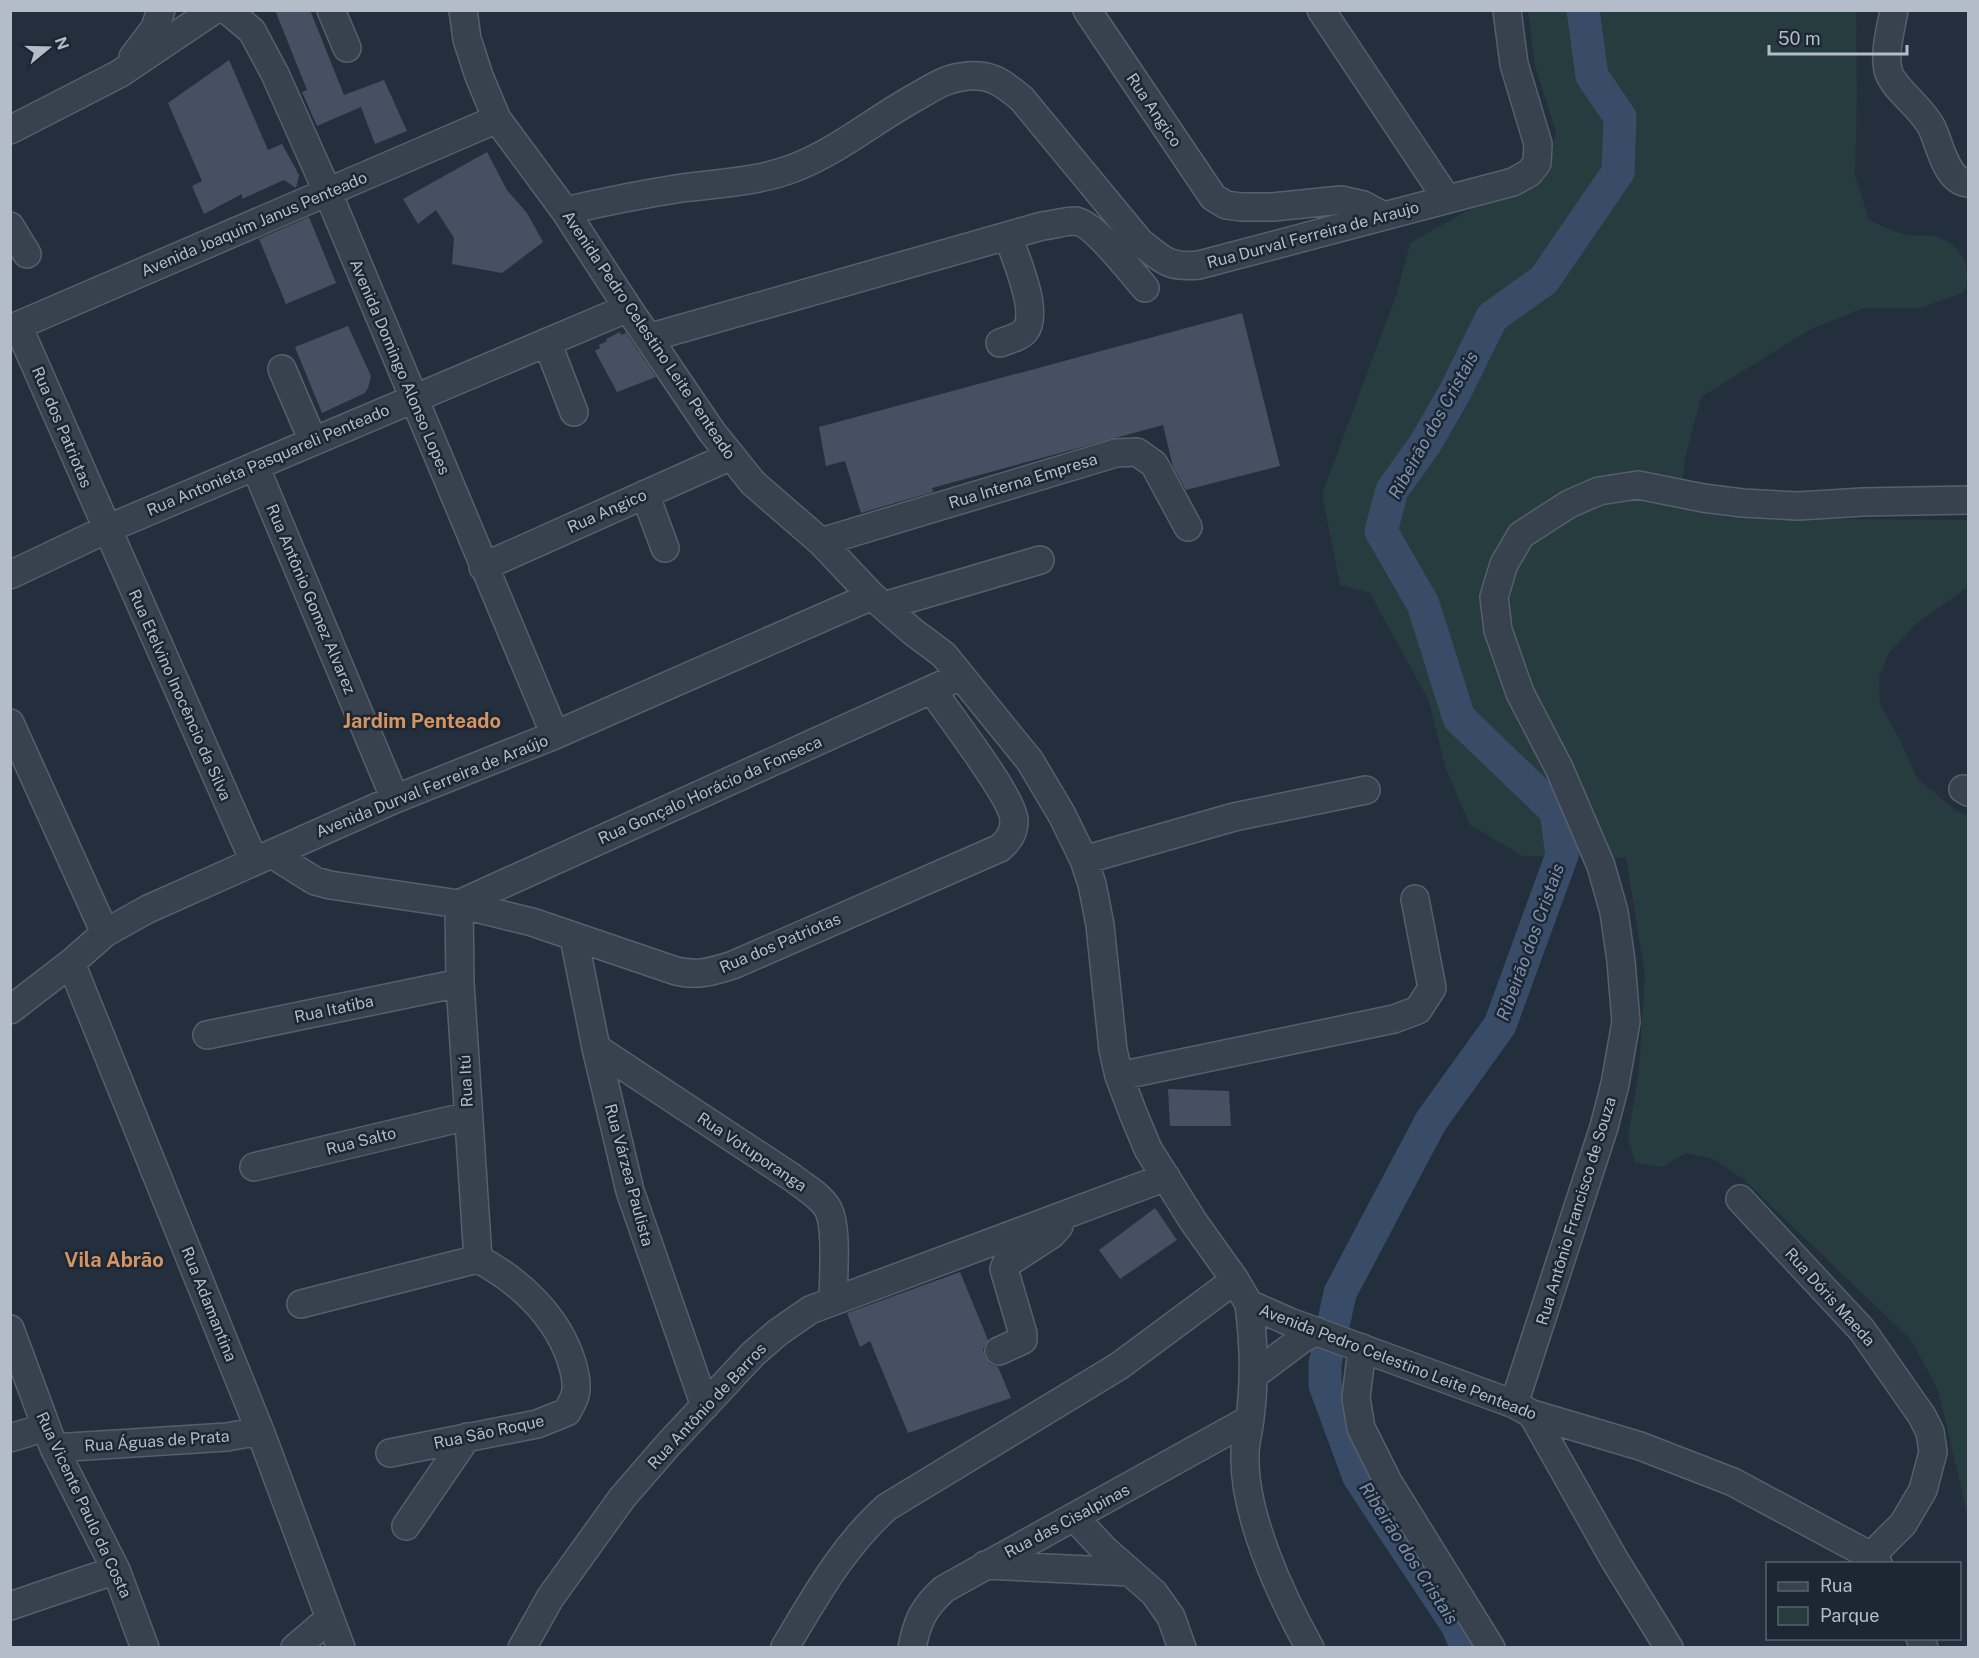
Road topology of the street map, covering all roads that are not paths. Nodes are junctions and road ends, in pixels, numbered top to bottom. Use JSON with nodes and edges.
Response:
{"nodes":[{"id":1,"x":161,"y":10,"type":"edge"},
{"id":2,"x":214,"y":10,"type":"edge"},
{"id":3,"x":227,"y":10,"type":"edge"},
{"id":4,"x":331,"y":10,"type":"edge"},
{"id":5,"x":463,"y":10,"type":"edge"},
{"id":6,"x":1087,"y":10,"type":"edge"},
{"id":7,"x":1321,"y":10,"type":"edge"},
{"id":8,"x":1507,"y":10,"type":"edge"},
{"id":9,"x":1894,"y":10,"type":"edge"},
{"id":10,"x":347,"y":48,"type":"dead end"},
{"id":11,"x":119,"y":74,"type":"junction"},
{"id":12,"x":497,"y":118,"type":"junction"},
{"id":13,"x":10,"y":130,"type":"edge"},
{"id":14,"x":1968,"y":183,"type":"edge"},
{"id":15,"x":328,"y":193,"type":"junction"},
{"id":16,"x":1447,"y":199,"type":"junction"},
{"id":17,"x":565,"y":211,"type":"junction"},
{"id":18,"x":1382,"y":215,"type":"junction"},
{"id":19,"x":10,"y":225,"type":"edge"},
{"id":20,"x":1008,"y":236,"type":"junction"},
{"id":21,"x":27,"y":254,"type":"dead end"},
{"id":22,"x":1145,"y":288,"type":"dead end"},
{"id":23,"x":628,"y":308,"type":"junction"},
{"id":24,"x":14,"y":327,"type":"edge"},
{"id":25,"x":648,"y":338,"type":"junction"},
{"id":26,"x":547,"y":342,"type":"junction"},
{"id":27,"x":1000,"y":343,"type":"dead end"},
{"id":28,"x":282,"y":369,"type":"dead end"},
{"id":29,"x":413,"y":399,"type":"junction"},
{"id":30,"x":574,"y":412,"type":"dead end"},
{"id":31,"x":313,"y":441,"type":"junction"},
{"id":32,"x":731,"y":456,"type":"junction"},
{"id":33,"x":255,"y":466,"type":"junction"},
{"id":34,"x":645,"y":494,"type":"junction"},
{"id":35,"x":1968,"y":500,"type":"edge"},
{"id":36,"x":1188,"y":527,"type":"dead end"},
{"id":37,"x":106,"y":529,"type":"junction"},
{"id":38,"x":821,"y":542,"type":"junction"},
{"id":39,"x":665,"y":548,"type":"dead end"},
{"id":40,"x":1040,"y":560,"type":"dead end"},
{"id":41,"x":483,"y":567,"type":"junction"},
{"id":42,"x":10,"y":575,"type":"edge"},
{"id":43,"x":878,"y":601,"type":"junction"},
{"id":44,"x":960,"y":676,"type":"junction"},
{"id":45,"x":932,"y":690,"type":"junction"},
{"id":46,"x":10,"y":723,"type":"edge"},
{"id":47,"x":555,"y":735,"type":"junction"},
{"id":48,"x":1366,"y":790,"type":"dead end"},
{"id":49,"x":395,"y":799,"type":"junction"},
{"id":50,"x":263,"y":857,"type":"junction"},
{"id":51,"x":1084,"y":860,"type":"junction"},
{"id":52,"x":1415,"y":900,"type":"dead end"},
{"id":53,"x":459,"y":904,"type":"junction"},
{"id":54,"x":105,"y":933,"type":"junction"},
{"id":55,"x":574,"y":938,"type":"junction"},
{"id":56,"x":71,"y":963,"type":"junction"},
{"id":57,"x":460,"y":983,"type":"junction"},
{"id":58,"x":14,"y":997,"type":"edge"},
{"id":59,"x":207,"y":1035,"type":"dead end"},
{"id":60,"x":596,"y":1048,"type":"junction"},
{"id":61,"x":1119,"y":1076,"type":"junction"},
{"id":62,"x":468,"y":1116,"type":"junction"},
{"id":63,"x":254,"y":1167,"type":"dead end"},
{"id":64,"x":1166,"y":1177,"type":"junction"},
{"id":65,"x":1740,"y":1199,"type":"dead end"},
{"id":66,"x":1068,"y":1213,"type":"junction"},
{"id":67,"x":478,"y":1258,"type":"junction"},
{"id":68,"x":1235,"y":1280,"type":"junction"},
{"id":69,"x":833,"y":1301,"type":"junction"},
{"id":70,"x":301,"y":1304,"type":"dead end"},
{"id":71,"x":1249,"y":1304,"type":"junction"},
{"id":72,"x":10,"y":1329,"type":"edge"},
{"id":73,"x":1318,"y":1332,"type":"junction"},
{"id":74,"x":1355,"y":1345,"type":"junction"},
{"id":75,"x":999,"y":1351,"type":"dead end"},
{"id":76,"x":1254,"y":1375,"type":"junction"},
{"id":77,"x":705,"y":1406,"type":"junction"},
{"id":78,"x":1523,"y":1409,"type":"junction"},
{"id":79,"x":1250,"y":1419,"type":"junction"},
{"id":80,"x":260,"y":1431,"type":"junction"},
{"id":81,"x":50,"y":1437,"type":"junction"},
{"id":82,"x":467,"y":1437,"type":"junction"},
{"id":83,"x":10,"y":1438,"type":"edge"},
{"id":84,"x":390,"y":1453,"type":"dead end"},
{"id":85,"x":1074,"y":1517,"type":"junction"},
{"id":86,"x":406,"y":1526,"type":"dead end"},
{"id":87,"x":1874,"y":1560,"type":"edge"},
{"id":88,"x":984,"y":1565,"type":"junction"},
{"id":89,"x":116,"y":1570,"type":"junction"},
{"id":90,"x":1130,"y":1572,"type":"junction"},
{"id":91,"x":10,"y":1606,"type":"edge"},
{"id":92,"x":330,"y":1618,"type":"junction"},
{"id":93,"x":145,"y":1647,"type":"edge"},
{"id":94,"x":295,"y":1647,"type":"edge"},
{"id":95,"x":341,"y":1647,"type":"edge"},
{"id":96,"x":522,"y":1647,"type":"edge"},
{"id":97,"x":785,"y":1647,"type":"edge"},
{"id":98,"x":912,"y":1647,"type":"edge"},
{"id":99,"x":1182,"y":1647,"type":"edge"},
{"id":100,"x":1310,"y":1647,"type":"edge"},
{"id":101,"x":1491,"y":1647,"type":"edge"},
{"id":102,"x":1669,"y":1647,"type":"edge"}],
"edges":[{"from":1,"to":11,"type":"street"},
{"from":2,"to":11,"type":"street"},
{"from":3,"to":15,"type":"street","name":"Avenida Domingo Alonso Lopes"},
{"from":4,"to":10,"type":"street"},
{"from":5,"to":12,"type":"street","name":"Avenida Pedro Celestino Leite Penteado"},
{"from":6,"to":18,"type":"street","name":"Rua Angico"},
{"from":7,"to":16,"type":"street"},
{"from":8,"to":16,"type":"street","name":"Rua Durval Ferreira de Araujo"},
{"from":9,"to":14,"type":"street"},
{"from":11,"to":13,"type":"street"},
{"from":12,"to":15,"type":"street","name":"Avenida Joaquim Janus Penteado"},
{"from":12,"to":17,"type":"street","name":"Avenida Pedro Celestino Leite Penteado"},
{"from":15,"to":24,"type":"street","name":"Avenida Joaquim Janus Penteado"},
{"from":15,"to":29,"type":"street","name":"Avenida Domingo Alonso Lopes"},
{"from":16,"to":18,"type":"street","name":"Rua Durval Ferreira de Araujo"},
{"from":17,"to":18,"type":"street","name":"Rua Durval Ferreira de Araujo"},
{"from":17,"to":23,"type":"street","name":"Avenida Pedro Celestino Leite Penteado"},
{"from":19,"to":21,"type":"street"},
{"from":20,"to":22,"type":"street"},
{"from":20,"to":25,"type":"street"},
{"from":20,"to":27,"type":"street"},
{"from":23,"to":25,"type":"street","name":"Avenida Pedro Celestino Leite Penteado"},
{"from":23,"to":26,"type":"street","name":"Rua Antonieta Pasquareli Penteado"},
{"from":24,"to":37,"type":"street","name":"Rua dos Patriotas"},
{"from":25,"to":32,"type":"street","name":"Avenida Pedro Celestino Leite Penteado"},
{"from":26,"to":29,"type":"street","name":"Rua Antonieta Pasquareli Penteado"},
{"from":26,"to":30,"type":"street"},
{"from":28,"to":31,"type":"street"},
{"from":29,"to":31,"type":"street","name":"Rua Antonieta Pasquareli Penteado"},
{"from":29,"to":41,"type":"street","name":"Avenida Domingo Alonso Lopes"},
{"from":31,"to":33,"type":"street","name":"Rua Antonieta Pasquareli Penteado"},
{"from":32,"to":34,"type":"street","name":"Rua Angico"},
{"from":32,"to":38,"type":"street","name":"Avenida Pedro Celestino Leite Penteado"},
{"from":33,"to":37,"type":"street","name":"Rua Antonieta Pasquareli Penteado"},
{"from":33,"to":49,"type":"street","name":"Rua Antônio Gomez Alvarez"},
{"from":34,"to":39,"type":"street"},
{"from":34,"to":41,"type":"street","name":"Rua Angico"},
{"from":35,"to":78,"type":"street","name":"Rua Antônio Francisco de Souza"},
{"from":36,"to":38,"type":"street","name":"Rua Interna Empresa"},
{"from":37,"to":42,"type":"street","name":"Rua Antonieta Pasquareli Penteado"},
{"from":37,"to":50,"type":"street","name":"Rua Etelvino Inocêncio da Silva"},
{"from":38,"to":43,"type":"street","name":"Avenida Pedro Celestino Leite Penteado"},
{"from":40,"to":43,"type":"street","name":"Avenida Durval Ferreira de Araújo"},
{"from":41,"to":47,"type":"street","name":"Avenida Domingo Alonso Lopes"},
{"from":43,"to":44,"type":"street","name":"Avenida Pedro Celestino Leite Penteado"},
{"from":43,"to":47,"type":"street","name":"Avenida Durval Ferreira de Araújo"},
{"from":44,"to":45,"type":"street","name":"Rua Gonçalo Horácio da Fonseca"},
{"from":44,"to":51,"type":"street","name":"Avenida Pedro Celestino Leite Penteado"},
{"from":45,"to":53,"type":"street","name":"Rua Gonçalo Horácio da Fonseca"},
{"from":45,"to":55,"type":"street","name":"Rua dos Patriotas"},
{"from":46,"to":54,"type":"street"},
{"from":47,"to":49,"type":"street","name":"Avenida Durval Ferreira de Araújo"},
{"from":48,"to":51,"type":"street"},
{"from":49,"to":50,"type":"street","name":"Avenida Durval Ferreira de Araújo"},
{"from":50,"to":53,"type":"street","name":"Rua dos Patriotas"},
{"from":50,"to":54,"type":"street","name":"Avenida Durval Ferreira de Araújo"},
{"from":51,"to":61,"type":"street","name":"Avenida Pedro Celestino Leite Penteado"},
{"from":52,"to":61,"type":"street"},
{"from":53,"to":55,"type":"street","name":"Rua dos Patriotas"},
{"from":53,"to":57,"type":"street","name":"Rua Itú"},
{"from":54,"to":56,"type":"street","name":"Avenida Durval Ferreira de Araújo"},
{"from":55,"to":60,"type":"street","name":"Rua Várzea Paulista"},
{"from":56,"to":58,"type":"street","name":"Avenida Durval Ferreira de Araújo"},
{"from":56,"to":80,"type":"street","name":"Rua Adamantina"},
{"from":57,"to":59,"type":"street","name":"Rua Itatiba"},
{"from":57,"to":62,"type":"street","name":"Rua Itú"},
{"from":60,"to":69,"type":"street","name":"Rua Votuporanga"},
{"from":60,"to":77,"type":"street","name":"Rua Várzea Paulista"},
{"from":61,"to":64,"type":"street","name":"Avenida Pedro Celestino Leite Penteado"},
{"from":62,"to":63,"type":"street","name":"Rua Salto"},
{"from":62,"to":67,"type":"street","name":"Rua Itú"},
{"from":64,"to":66,"type":"street","name":"Rua Antônio de Barros"},
{"from":64,"to":68,"type":"street","name":"Avenida Pedro Celestino Leite Penteado"},
{"from":65,"to":87,"type":"street","name":"Rua Dóris Maeda"},
{"from":66,"to":69,"type":"street","name":"Rua Antônio de Barros"},
{"from":66,"to":75,"type":"street"},
{"from":67,"to":70,"type":"street"},
{"from":67,"to":82,"type":"street","name":"Rua São Roque"},
{"from":68,"to":71,"type":"street","name":"Avenida Pedro Celestino Leite Penteado"},
{"from":68,"to":97,"type":"street"},
{"from":69,"to":77,"type":"street","name":"Rua Antônio de Barros"},
{"from":71,"to":73,"type":"street","name":"Avenida Pedro Celestino Leite Penteado"},
{"from":71,"to":76,"type":"street"},
{"from":72,"to":81,"type":"street","name":"Rua Vicente Paulo da Costa"},
{"from":73,"to":74,"type":"street","name":"Avenida Pedro Celestino Leite Penteado"},
{"from":73,"to":76,"type":"street"},
{"from":74,"to":78,"type":"street","name":"Avenida Pedro Celestino Leite Penteado"},
{"from":74,"to":101,"type":"street"},
{"from":76,"to":79,"type":"street"},
{"from":77,"to":96,"type":"street","name":"Rua Antônio de Barros"},
{"from":78,"to":87,"type":"street","name":"Avenida Pedro Celestino Leite Penteado"},
{"from":78,"to":102,"type":"street"},
{"from":79,"to":85,"type":"street","name":"Rua das Cisalpinas"},
{"from":79,"to":100,"type":"street"},
{"from":80,"to":81,"type":"street","name":"Rua Águas de Prata"},
{"from":80,"to":92,"type":"street","name":"Rua Adamantina"},
{"from":81,"to":83,"type":"street","name":"Rua Águas de Prata"},
{"from":81,"to":89,"type":"street","name":"Rua Vicente Paulo da Costa"},
{"from":82,"to":84,"type":"street","name":"Rua São Roque"},
{"from":82,"to":86,"type":"street"},
{"from":85,"to":88,"type":"street","name":"Rua das Cisalpinas"},
{"from":85,"to":90,"type":"street"},
{"from":88,"to":90,"type":"street"},
{"from":88,"to":98,"type":"street","name":"Rua das Cisalpinas"},
{"from":89,"to":91,"type":"street"},
{"from":89,"to":93,"type":"street","name":"Rua Vicente Paulo da Costa"},
{"from":90,"to":99,"type":"street"},
{"from":92,"to":94,"type":"street"},
{"from":92,"to":95,"type":"street","name":"Rua Adamantina"}]}
